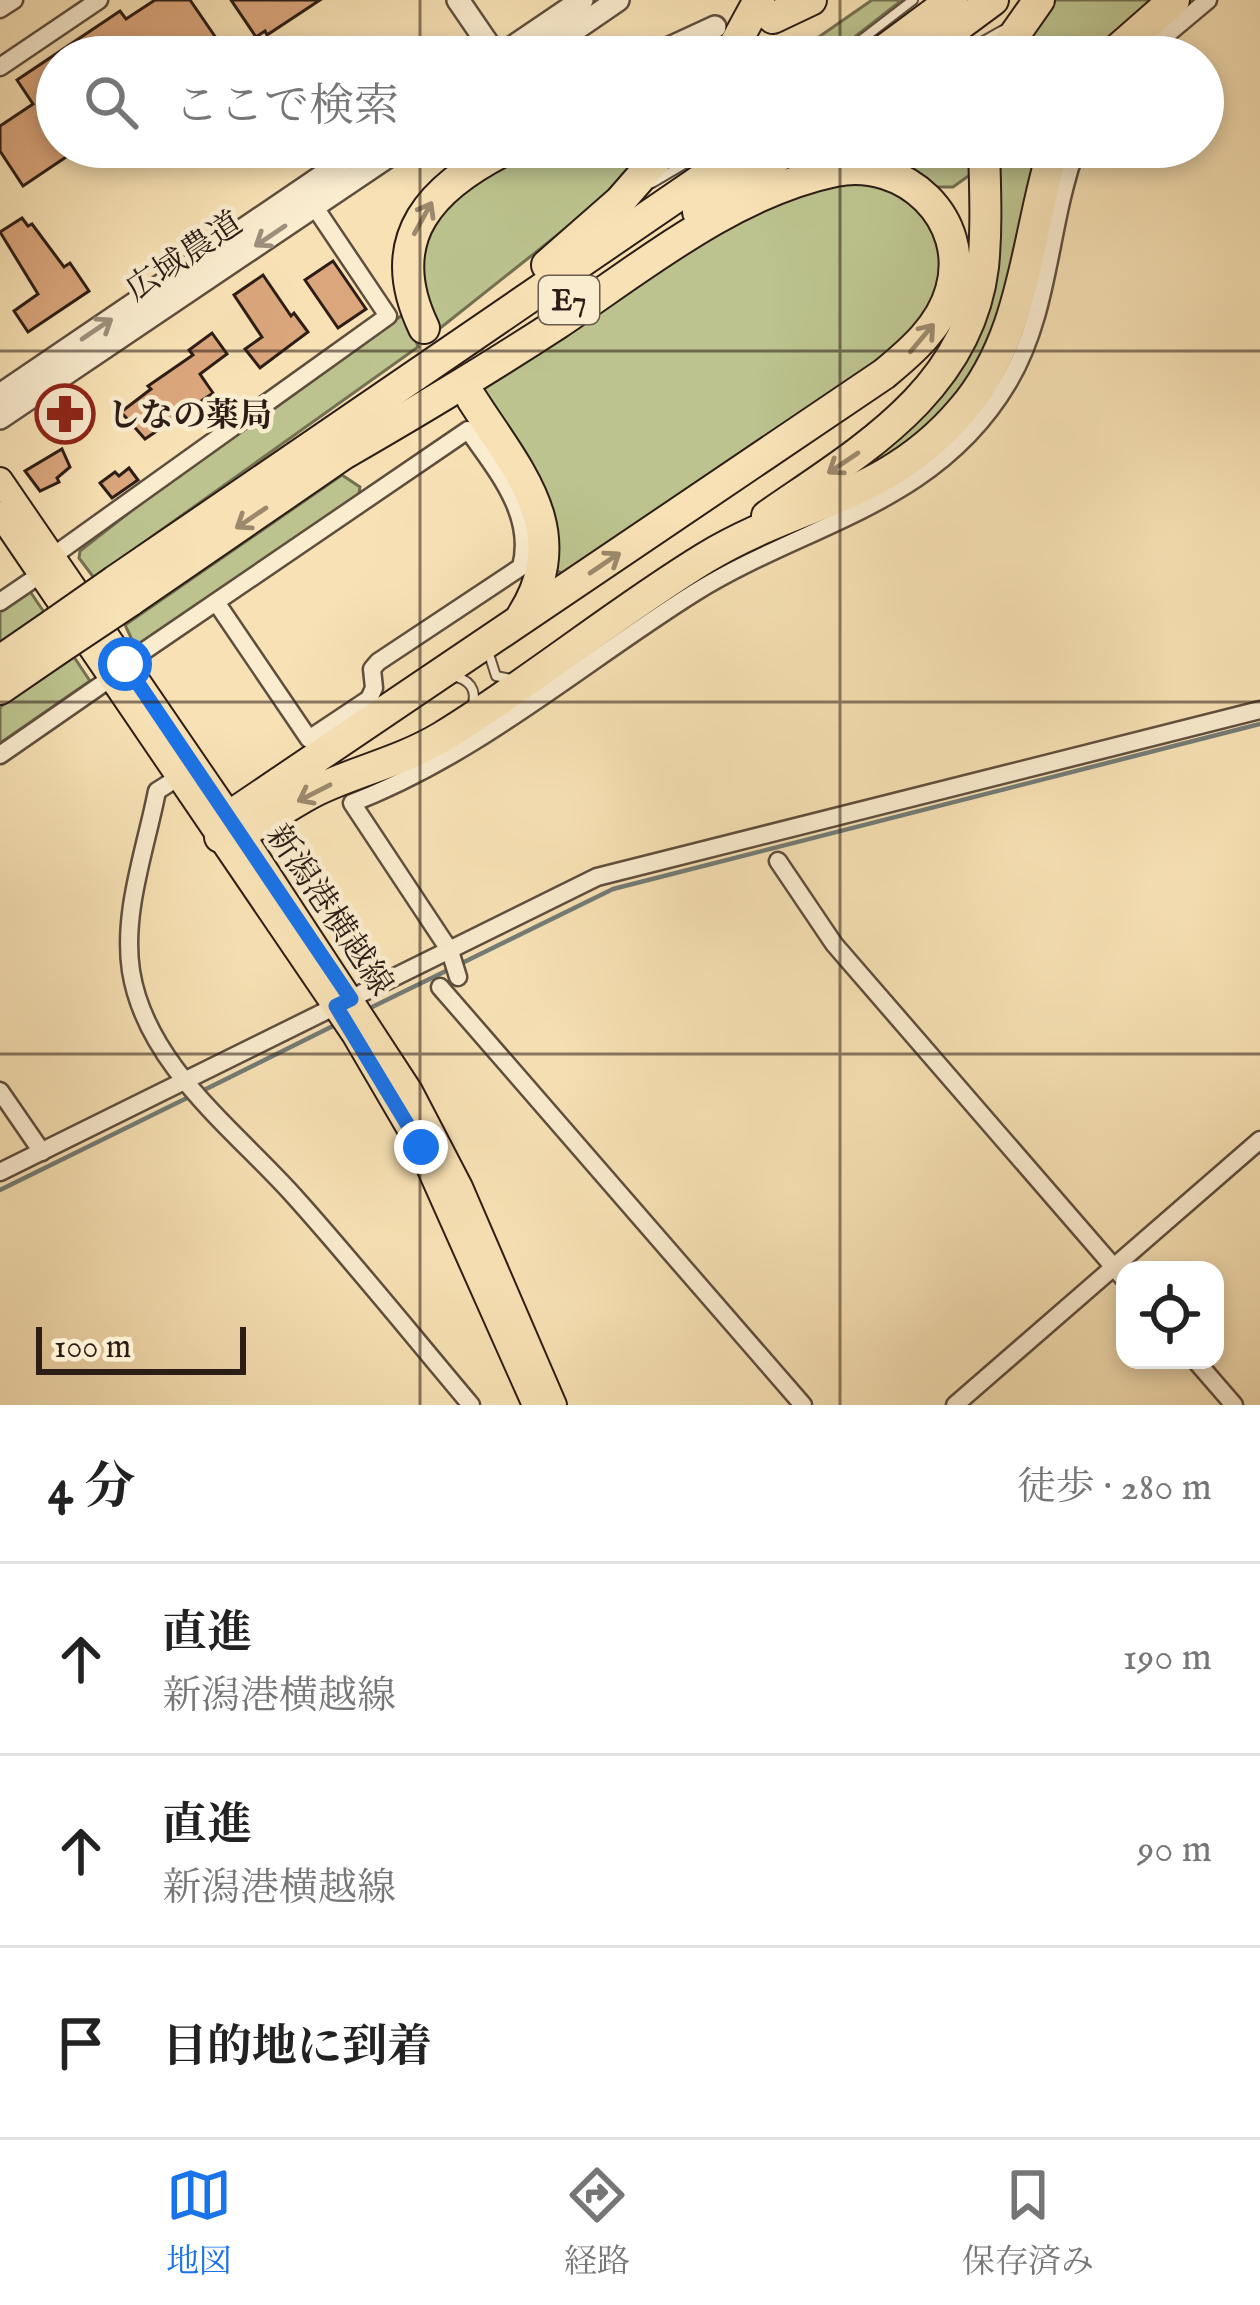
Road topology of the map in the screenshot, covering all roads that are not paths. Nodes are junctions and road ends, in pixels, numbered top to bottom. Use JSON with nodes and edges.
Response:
{"nodes":[{"id":1,"x":14,"y":0,"type":"edge"},
{"id":2,"x":99,"y":0,"type":"edge"},
{"id":3,"x":458,"y":0,"type":"edge"},
{"id":4,"x":582,"y":0,"type":"edge"},
{"id":5,"x":618,"y":0,"type":"edge"},
{"id":6,"x":811,"y":0,"type":"edge"},
{"id":7,"x":913,"y":0,"type":"edge"},
{"id":8,"x":952,"y":0,"type":"edge"},
{"id":9,"x":993,"y":0,"type":"edge"},
{"id":10,"x":1174,"y":0,"type":"edge"},
{"id":11,"x":1208,"y":0,"type":"edge"},
{"id":12,"x":1033,"y":5,"type":"edge"},
{"id":13,"x":0,"y":9,"type":"edge"},
{"id":14,"x":766,"y":9,"type":"edge"},
{"id":15,"x":46,"y":36,"type":"edge"},
{"id":16,"x":483,"y":36,"type":"edge"},
{"id":17,"x":528,"y":36,"type":"edge"},
{"id":18,"x":566,"y":36,"type":"edge"},
{"id":19,"x":727,"y":36,"type":"edge"},
{"id":20,"x":866,"y":36,"type":"edge"},
{"id":21,"x":903,"y":36,"type":"edge"},
{"id":22,"x":944,"y":36,"type":"edge"},
{"id":23,"x":993,"y":36,"type":"edge"},
{"id":24,"x":1013,"y":36,"type":"edge"},
{"id":25,"x":1133,"y":36,"type":"edge"},
{"id":26,"x":1165,"y":36,"type":"edge"},
{"id":27,"x":36,"y":43,"type":"edge"},
{"id":28,"x":0,"y":67,"type":"edge"},
{"id":29,"x":342,"y":168,"type":"edge"},
{"id":30,"x":364,"y":168,"type":"edge"},
{"id":31,"x":473,"y":168,"type":"edge"},
{"id":32,"x":649,"y":168,"type":"edge"},
{"id":33,"x":677,"y":168,"type":"edge"},
{"id":34,"x":720,"y":168,"type":"edge"},
{"id":35,"x":760,"y":168,"type":"edge"},
{"id":36,"x":810,"y":168,"type":"edge"},
{"id":37,"x":984,"y":168,"type":"edge"},
{"id":38,"x":1049,"y":168,"type":"edge"},
{"id":39,"x":1071,"y":168,"type":"edge"},
{"id":40,"x":309,"y":198,"type":"junction"},
{"id":41,"x":757,"y":200,"type":"junction"},
{"id":42,"x":620,"y":201,"type":"junction"},
{"id":43,"x":424,"y":328,"type":"dead end"},
{"id":44,"x":0,"y":395,"type":"edge"},
{"id":45,"x":472,"y":399,"type":"dead end"},
{"id":46,"x":0,"y":418,"type":"edge"},
{"id":47,"x":338,"y":444,"type":"junction"},
{"id":48,"x":0,"y":480,"type":"edge"},
{"id":49,"x":0,"y":514,"type":"edge"},
{"id":50,"x":708,"y":556,"type":"junction"},
{"id":51,"x":47,"y":565,"type":"junction"},
{"id":52,"x":0,"y":602,"type":"edge"},
{"id":53,"x":216,"y":602,"type":"junction"},
{"id":54,"x":519,"y":621,"type":"junction"},
{"id":55,"x":61,"y":633,"type":"junction"},
{"id":56,"x":492,"y":640,"type":"junction"},
{"id":57,"x":0,"y":661,"type":"edge"},
{"id":58,"x":118,"y":671,"type":"junction"},
{"id":59,"x":536,"y":674,"type":"junction"},
{"id":60,"x":438,"y":677,"type":"junction"},
{"id":61,"x":0,"y":689,"type":"edge"},
{"id":62,"x":1260,"y":710,"type":"edge"},
{"id":63,"x":466,"y":721,"type":"junction"},
{"id":64,"x":0,"y":754,"type":"edge"},
{"id":65,"x":178,"y":777,"type":"junction"},
{"id":66,"x":230,"y":829,"type":"junction"},
{"id":67,"x":778,"y":861,"type":"dead end"},
{"id":68,"x":451,"y":951,"type":"junction"},
{"id":69,"x":458,"y":977,"type":"dead end"},
{"id":70,"x":440,"y":987,"type":"dead end"},
{"id":71,"x":344,"y":1003,"type":"junction"},
{"id":72,"x":186,"y":1081,"type":"junction"},
{"id":73,"x":0,"y":1091,"type":"edge"},
{"id":74,"x":1260,"y":1140,"type":"edge"},
{"id":75,"x":42,"y":1152,"type":"junction"},
{"id":76,"x":0,"y":1172,"type":"edge"},
{"id":77,"x":1133,"y":1261,"type":"edge"},
{"id":78,"x":1116,"y":1271,"type":"edge"},
{"id":79,"x":1116,"y":1276,"type":"edge"},
{"id":80,"x":1203,"y":1369,"type":"edge"},
{"id":81,"x":471,"y":1405,"type":"edge"},
{"id":82,"x":535,"y":1405,"type":"edge"},
{"id":83,"x":554,"y":1405,"type":"edge"},
{"id":84,"x":803,"y":1405,"type":"edge"},
{"id":85,"x":955,"y":1405,"type":"edge"},
{"id":86,"x":1234,"y":1405,"type":"edge"}],
"edges":[{"from":1,"to":13,"type":"street"},
{"from":2,"to":15,"type":"street"},
{"from":3,"to":16,"type":"street"},
{"from":4,"to":17,"type":"street"},
{"from":5,"to":18,"type":"street"},
{"from":6,"to":14,"type":"highway"},
{"from":7,"to":20,"type":"lane"},
{"from":8,"to":21,"type":"highway"},
{"from":9,"to":22,"type":"highway"},
{"from":10,"to":25,"type":"highway"},
{"from":11,"to":26,"type":"street"},
{"from":12,"to":23,"type":"lane"},
{"from":12,"to":24,"type":"highway"},
{"from":14,"to":19,"type":"highway"},
{"from":27,"to":28,"type":"street"},
{"from":29,"to":40,"type":"street","name":"広域農道"},
{"from":30,"to":40,"type":"street","name":"広域農道"},
{"from":43,"to":31,"type":"highway","one_way":true},
{"from":32,"to":42,"type":"highway"},
{"from":33,"to":42,"type":"lane"},
{"from":34,"to":47,"type":"highway","number":"E7"},
{"from":35,"to":47,"type":"highway","number":"E7"},
{"from":36,"to":41,"type":"lane"},
{"from":37,"to":50,"type":"highway","one_way":true},
{"from":38,"to":50,"type":"highway"},
{"from":39,"to":68,"type":"street"},
{"from":44,"to":40,"type":"street","name":"広域農道","one_way":true},
{"from":40,"to":46,"type":"street","name":"広域農道","one_way":true},
{"from":40,"to":51,"type":"street"},
{"from":41,"to":47,"type":"highway"},
{"from":54,"to":41,"type":"highway","one_way":true},
{"from":42,"to":47,"type":"highway"},
{"from":45,"to":54,"type":"highway"},
{"from":47,"to":55,"type":"highway","number":"E7","bridge":true},
{"from":48,"to":51,"type":"main road","name":"新潟港横越線"},
{"from":49,"to":51,"type":"main road","name":"新潟港横越線"},
{"from":50,"to":59,"type":"highway"},
{"from":51,"to":52,"type":"street"},
{"from":51,"to":58,"type":"main road","name":"新潟港横越線"},
{"from":53,"to":53,"type":"street"},
{"from":53,"to":58,"type":"street"},
{"from":54,"to":56,"type":"highway"},
{"from":55,"to":57,"type":"highway","number":"E7"},
{"from":55,"to":61,"type":"highway","number":"E7"},
{"from":56,"to":59,"type":"lane"},
{"from":56,"to":60,"type":"highway"},
{"from":58,"to":64,"type":"street"},
{"from":58,"to":65,"type":"main road","name":"新潟港横越線"},
{"from":58,"to":66,"type":"main road","name":"新潟港横越線"},
{"from":59,"to":63,"type":"highway"},
{"from":60,"to":63,"type":"lane"},
{"from":60,"to":66,"type":"highway"},
{"from":62,"to":68,"type":"street"},
{"from":63,"to":66,"type":"highway","one_way":true},
{"from":65,"to":66,"type":"main road","name":"新潟港横越線"},
{"from":65,"to":72,"type":"street"},
{"from":66,"to":71,"type":"main road","name":"新潟港横越線"},
{"from":67,"to":78,"type":"street"},
{"from":68,"to":69,"type":"street"},
{"from":68,"to":71,"type":"street"},
{"from":70,"to":84,"type":"street"},
{"from":71,"to":72,"type":"street"},
{"from":71,"to":82,"type":"main road","name":"新潟港横越線"},
{"from":71,"to":83,"type":"main road","name":"新潟港横越線"},
{"from":72,"to":75,"type":"street"},
{"from":72,"to":81,"type":"street"},
{"from":73,"to":75,"type":"street"},
{"from":74,"to":77,"type":"street"},
{"from":75,"to":76,"type":"street"},
{"from":79,"to":85,"type":"street"},
{"from":80,"to":86,"type":"street"}]}
